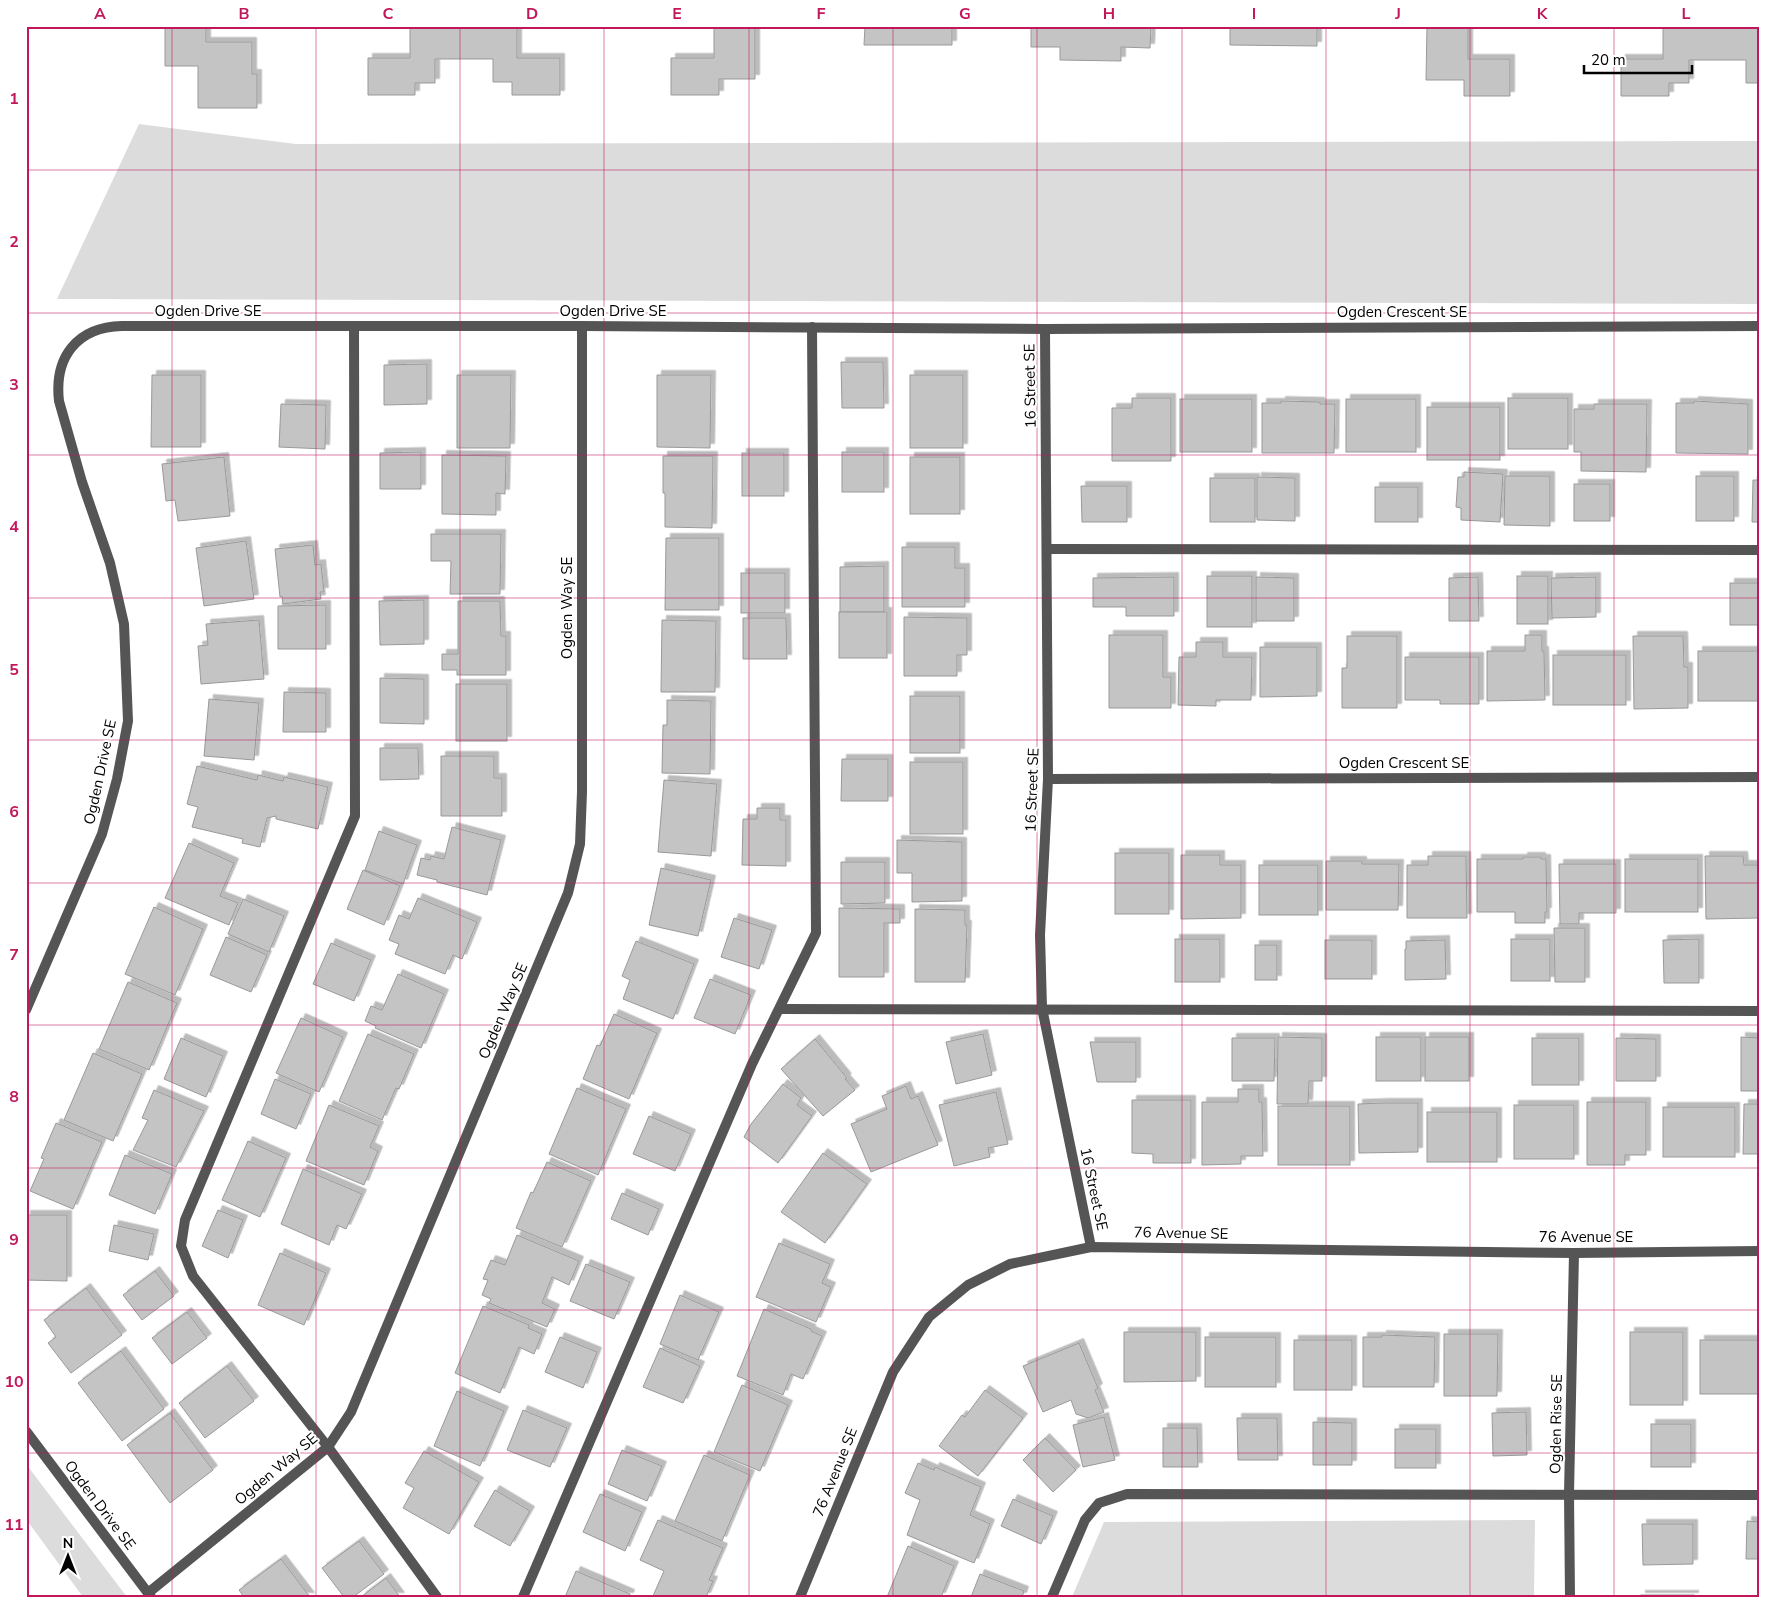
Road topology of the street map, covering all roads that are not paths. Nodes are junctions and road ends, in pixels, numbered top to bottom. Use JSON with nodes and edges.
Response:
{"nodes":[{"id":1,"x":354,"y":326,"type":"junction"},
{"id":2,"x":582,"y":326,"type":"junction"},
{"id":3,"x":1760,"y":326,"type":"edge"},
{"id":4,"x":812,"y":327,"type":"junction"},
{"id":5,"x":1044,"y":328,"type":"junction"},
{"id":6,"x":1047,"y":549,"type":"junction"},
{"id":7,"x":1760,"y":550,"type":"edge"},
{"id":8,"x":1760,"y":777,"type":"edge"},
{"id":9,"x":1048,"y":779,"type":"junction"},
{"id":10,"x":1042,"y":1008,"type":"junction"},
{"id":11,"x":780,"y":1009,"type":"junction"},
{"id":12,"x":26,"y":1010,"type":"edge"},
{"id":13,"x":1760,"y":1011,"type":"edge"},
{"id":14,"x":1091,"y":1247,"type":"junction"},
{"id":15,"x":1760,"y":1252,"type":"edge"},
{"id":16,"x":1574,"y":1253,"type":"junction"},
{"id":17,"x":26,"y":1431,"type":"edge"},
{"id":18,"x":328,"y":1446,"type":"junction"},
{"id":19,"x":1569,"y":1494,"type":"junction"},
{"id":20,"x":1760,"y":1495,"type":"edge"},
{"id":21,"x":149,"y":1595,"type":"edge"},
{"id":22,"x":437,"y":1597,"type":"edge"},
{"id":23,"x":523,"y":1597,"type":"edge"},
{"id":24,"x":800,"y":1597,"type":"edge"},
{"id":25,"x":1052,"y":1597,"type":"edge"},
{"id":26,"x":1570,"y":1597,"type":"edge"}],
"edges":[{"from":1,"to":2,"type":"street","name":"Ogden Drive SE"},
{"from":1,"to":12,"type":"street","name":"Ogden Drive SE"},
{"from":1,"to":18,"type":"street"},
{"from":2,"to":4,"type":"street","name":"Ogden Drive SE"},
{"from":2,"to":18,"type":"street","name":"Ogden Way SE"},
{"from":3,"to":5,"type":"street","name":"Ogden Crescent SE"},
{"from":4,"to":5,"type":"street","name":"Ogden Drive SE"},
{"from":4,"to":11,"type":"street"},
{"from":5,"to":6,"type":"street","name":"16 Street SE"},
{"from":6,"to":7,"type":"street"},
{"from":6,"to":9,"type":"street","name":"16 Street SE"},
{"from":8,"to":9,"type":"street","name":"Ogden Crescent SE"},
{"from":9,"to":10,"type":"street","name":"16 Street SE"},
{"from":10,"to":11,"type":"street"},
{"from":10,"to":13,"type":"street"},
{"from":10,"to":14,"type":"street","name":"16 Street SE"},
{"from":11,"to":23,"type":"street"},
{"from":14,"to":16,"type":"street","name":"76 Avenue SE"},
{"from":14,"to":24,"type":"street","name":"76 Avenue SE"},
{"from":15,"to":16,"type":"street","name":"76 Avenue SE"},
{"from":16,"to":19,"type":"street","name":"Ogden Rise SE"},
{"from":17,"to":21,"type":"street","name":"Ogden Drive SE"},
{"from":18,"to":21,"type":"street","name":"Ogden Way SE"},
{"from":18,"to":22,"type":"street"},
{"from":19,"to":20,"type":"street"},
{"from":19,"to":25,"type":"street"},
{"from":19,"to":26,"type":"street","name":"Ogden Rise SE"}]}
